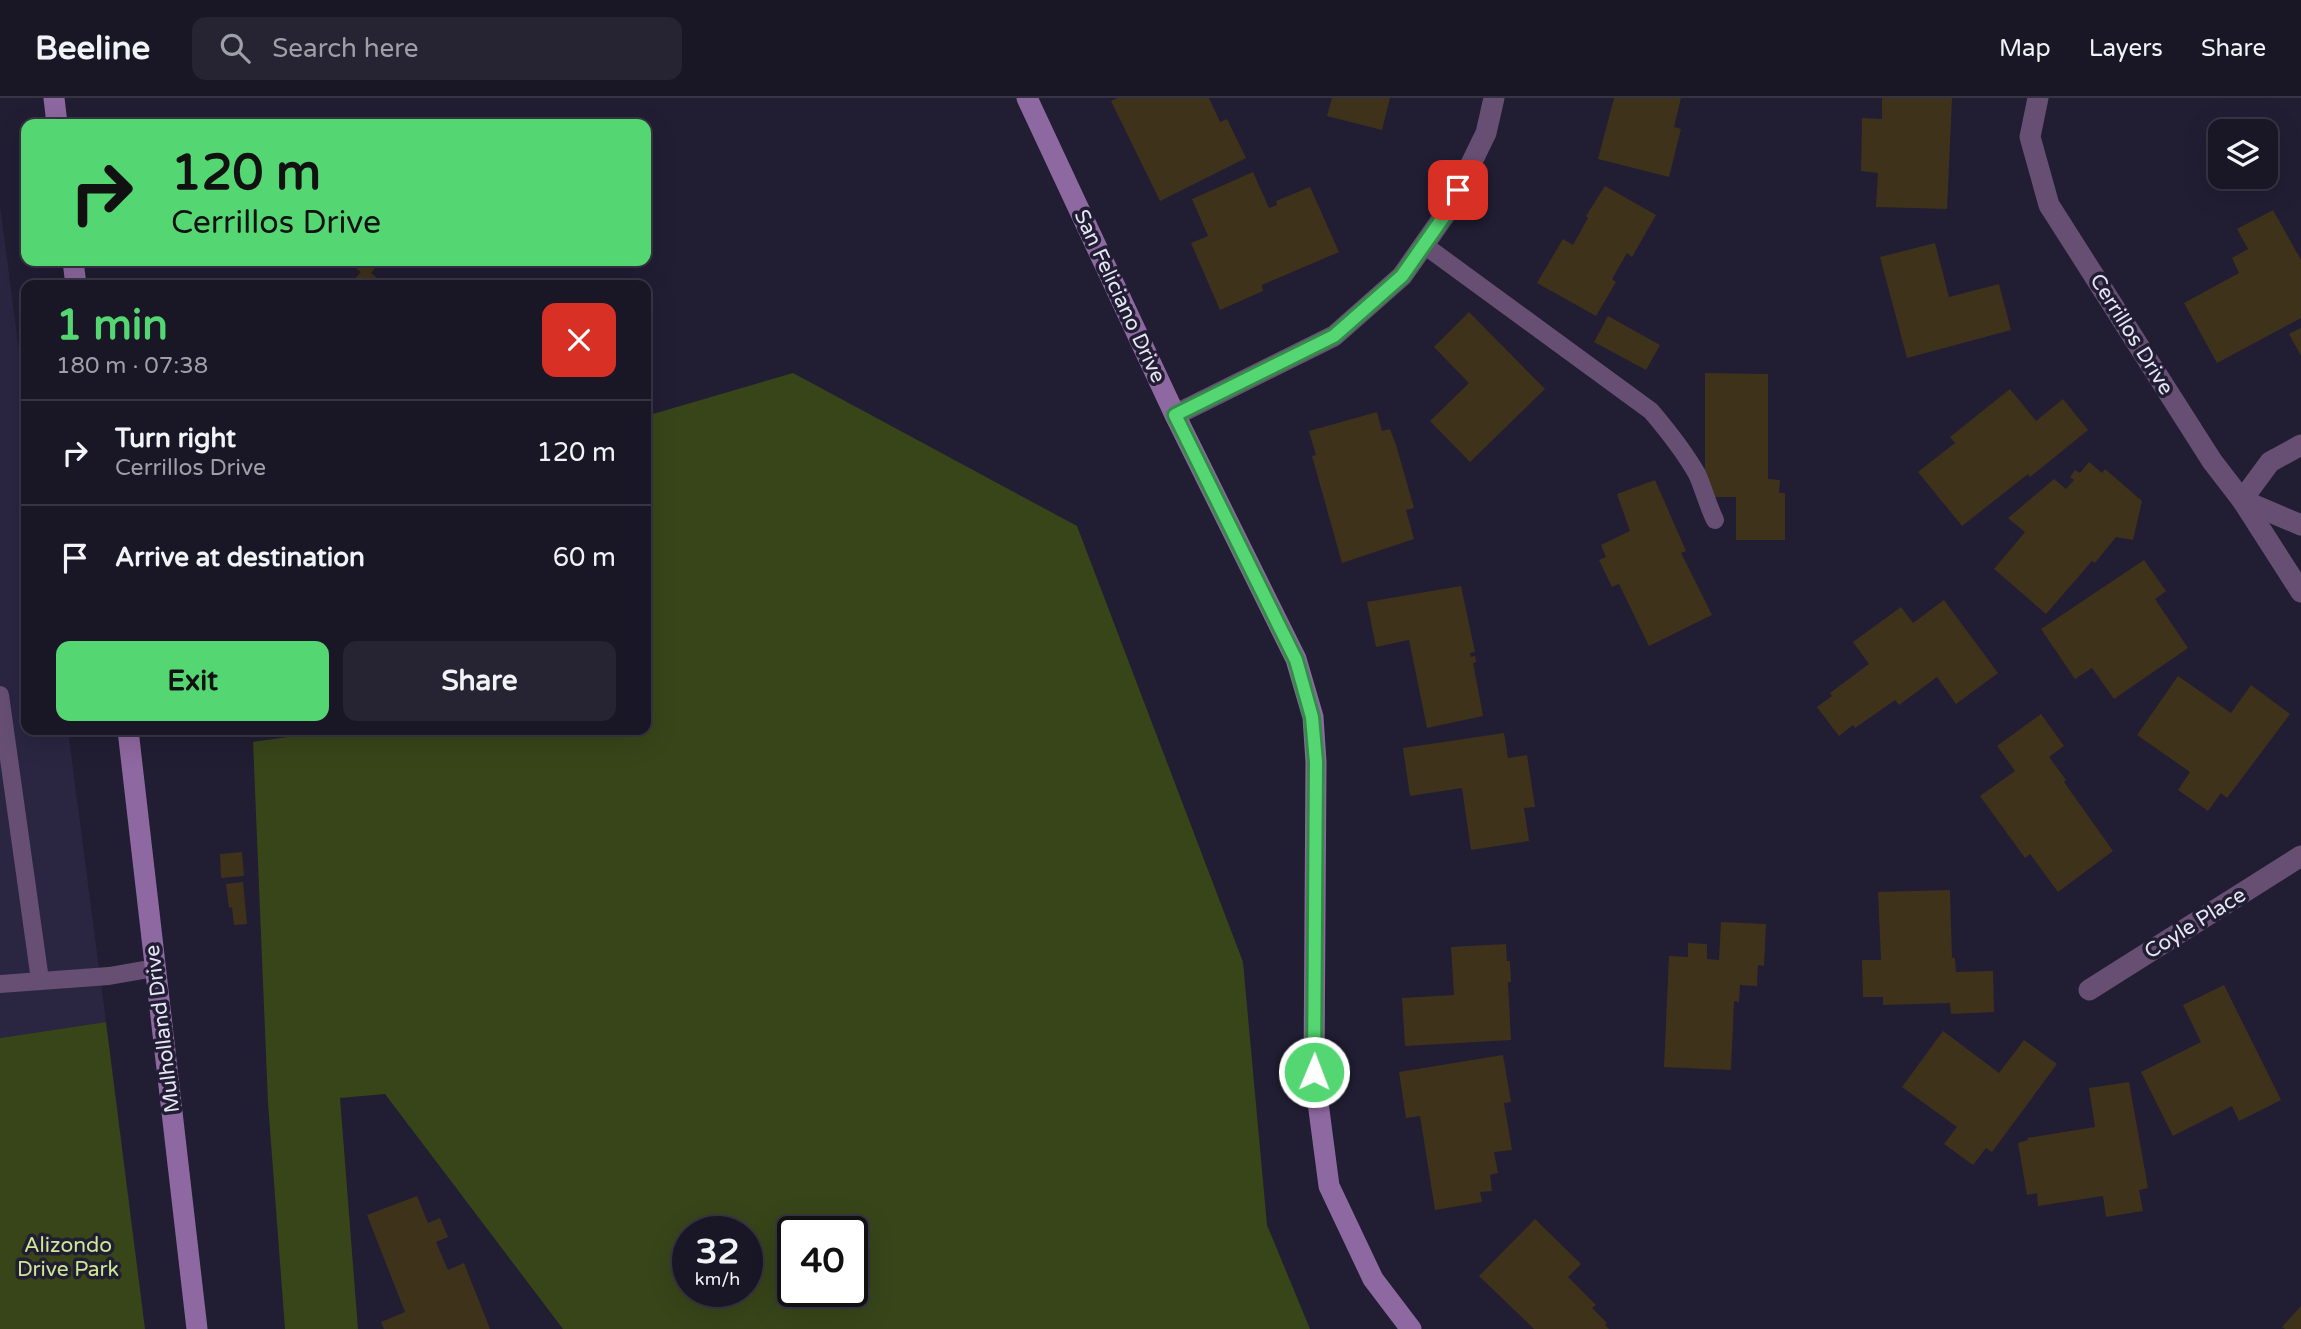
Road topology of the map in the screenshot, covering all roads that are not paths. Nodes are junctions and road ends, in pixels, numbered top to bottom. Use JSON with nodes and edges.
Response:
{"nodes":[{"id":1,"x":54,"y":98,"type":"edge"},
{"id":2,"x":1027,"y":98,"type":"edge"},
{"id":3,"x":1494,"y":98,"type":"edge"},
{"id":4,"x":2038,"y":98,"type":"edge"},
{"id":5,"x":56,"y":119,"type":"edge"},
{"id":6,"x":1424,"y":245,"type":"junction"},
{"id":7,"x":1175,"y":415,"type":"junction"},
{"id":8,"x":2301,"y":445,"type":"edge"},
{"id":9,"x":2242,"y":500,"type":"junction"},
{"id":10,"x":1715,"y":520,"type":"dead end"},
{"id":11,"x":2301,"y":525,"type":"edge"},
{"id":12,"x":2301,"y":592,"type":"edge"},
{"id":13,"x":0,"y":695,"type":"edge"},
{"id":14,"x":129,"y":735,"type":"edge"},
{"id":15,"x":2301,"y":856,"type":"edge"},
{"id":16,"x":155,"y":968,"type":"junction"},
{"id":17,"x":40,"y":980,"type":"junction"},
{"id":18,"x":0,"y":984,"type":"edge"},
{"id":19,"x":2089,"y":990,"type":"dead end"},
{"id":20,"x":197,"y":1329,"type":"edge"},
{"id":21,"x":1411,"y":1329,"type":"edge"}],
"edges":[{"from":1,"to":5,"type":"street"},
{"from":2,"to":7,"type":"street","name":"San Feliciano Drive"},
{"from":3,"to":6,"type":"street"},
{"from":4,"to":9,"type":"street","name":"Cerrillos Drive"},
{"from":6,"to":7,"type":"street"},
{"from":6,"to":10,"type":"lane"},
{"from":7,"to":21,"type":"street","name":"San Feliciano Drive"},
{"from":8,"to":9,"type":"street"},
{"from":9,"to":11,"type":"street","name":"Cerrillos Drive"},
{"from":9,"to":12,"type":"street"},
{"from":13,"to":17,"type":"lane"},
{"from":14,"to":16,"type":"street","name":"Mulholland Drive"},
{"from":15,"to":19,"type":"street","name":"Coyle Place"},
{"from":16,"to":17,"type":"lane"},
{"from":16,"to":20,"type":"street","name":"Mulholland Drive"},
{"from":17,"to":18,"type":"lane"}]}
